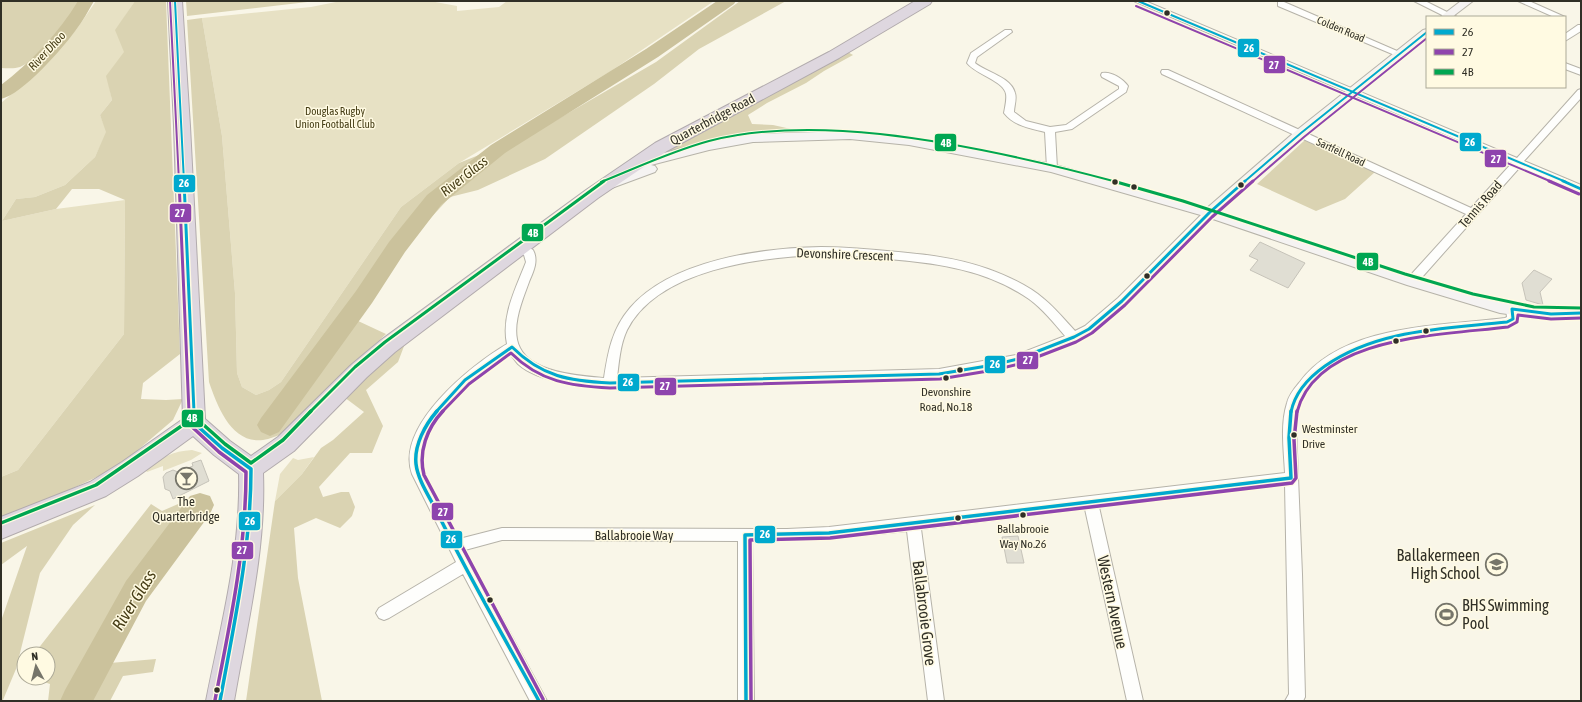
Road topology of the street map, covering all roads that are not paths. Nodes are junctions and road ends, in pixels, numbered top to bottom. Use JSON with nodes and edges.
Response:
{"nodes":[{"id":1,"x":175,"y":1,"type":"edge"},
{"id":2,"x":925,"y":1,"type":"edge"},
{"id":3,"x":1138,"y":1,"type":"edge"},
{"id":4,"x":1418,"y":1,"type":"edge"},
{"id":5,"x":1468,"y":1,"type":"edge"},
{"id":6,"x":1522,"y":1,"type":"edge"},
{"id":7,"x":1281,"y":4,"type":"dead end"},
{"id":8,"x":1449,"y":16,"type":"edge"},
{"id":9,"x":1559,"y":16,"type":"edge"},
{"id":10,"x":1575,"y":23,"type":"edge"},
{"id":11,"x":1426,"y":33,"type":"edge"},
{"id":12,"x":1018,"y":35,"type":"dead end"},
{"id":13,"x":1566,"y":36,"type":"edge"},
{"id":14,"x":1400,"y":54,"type":"junction"},
{"id":15,"x":1566,"y":66,"type":"edge"},
{"id":16,"x":1165,"y":72,"type":"dead end"},
{"id":17,"x":1581,"y":72,"type":"edge"},
{"id":18,"x":1104,"y":74,"type":"dead end"},
{"id":19,"x":1353,"y":92,"type":"junction"},
{"id":20,"x":1581,"y":92,"type":"edge"},
{"id":21,"x":1050,"y":130,"type":"junction"},
{"id":22,"x":1301,"y":133,"type":"junction"},
{"id":23,"x":688,"y":152,"type":"junction"},
{"id":24,"x":1518,"y":162,"type":"junction"},
{"id":25,"x":631,"y":168,"type":"junction"},
{"id":26,"x":1052,"y":168,"type":"junction"},
{"id":27,"x":603,"y":187,"type":"junction"},
{"id":28,"x":1581,"y":189,"type":"edge"},
{"id":29,"x":1209,"y":213,"type":"junction"},
{"id":30,"x":1473,"y":213,"type":"junction"},
{"id":31,"x":521,"y":248,"type":"junction"},
{"id":32,"x":1412,"y":281,"type":"junction"},
{"id":33,"x":1512,"y":309,"type":"junction"},
{"id":34,"x":1581,"y":313,"type":"edge"},
{"id":35,"x":1074,"y":337,"type":"junction"},
{"id":36,"x":512,"y":347,"type":"junction"},
{"id":37,"x":610,"y":383,"type":"junction"},
{"id":38,"x":194,"y":423,"type":"junction"},
{"id":39,"x":248,"y":467,"type":"junction"},
{"id":40,"x":1291,"y":478,"type":"junction"},
{"id":41,"x":1091,"y":503,"type":"junction"},
{"id":42,"x":914,"y":524,"type":"junction"},
{"id":43,"x":1,"y":528,"type":"edge"},
{"id":44,"x":745,"y":535,"type":"junction"},
{"id":45,"x":456,"y":547,"type":"junction"},
{"id":46,"x":466,"y":564,"type":"junction"},
{"id":47,"x":384,"y":613,"type":"dead end"},
{"id":48,"x":220,"y":701,"type":"edge"},
{"id":49,"x":539,"y":701,"type":"edge"},
{"id":50,"x":746,"y":701,"type":"edge"},
{"id":51,"x":936,"y":701,"type":"edge"},
{"id":52,"x":1135,"y":701,"type":"edge"},
{"id":53,"x":1293,"y":701,"type":"edge"}],
"edges":[{"from":1,"to":38,"type":"highway"},
{"from":2,"to":25,"type":"highway","name":"Quarterbridge Road"},
{"from":3,"to":19,"type":"street"},
{"from":4,"to":8,"type":"street"},
{"from":5,"to":8,"type":"main road"},
{"from":6,"to":9,"type":"street"},
{"from":7,"to":14,"type":"street","name":"Colden Road"},
{"from":10,"to":13,"type":"street"},
{"from":11,"to":14,"type":"main road"},
{"from":12,"to":21,"type":"street"},
{"from":14,"to":19,"type":"main road"},
{"from":15,"to":17,"type":"street"},
{"from":16,"to":22,"type":"street","name":"Sartfell Road"},
{"from":18,"to":21,"type":"street"},
{"from":19,"to":22,"type":"main road"},
{"from":19,"to":24,"type":"street"},
{"from":20,"to":24,"type":"street","name":"Tennis Road"},
{"from":21,"to":26,"type":"street"},
{"from":22,"to":29,"type":"main road"},
{"from":22,"to":30,"type":"street","name":"Sartfell Road"},
{"from":23,"to":25,"type":"main road"},
{"from":23,"to":26,"type":"main road"},
{"from":23,"to":27,"type":"main road"},
{"from":24,"to":28,"type":"street"},
{"from":24,"to":30,"type":"street","name":"Tennis Road"},
{"from":25,"to":27,"type":"highway","name":"Quarterbridge Road"},
{"from":26,"to":29,"type":"main road"},
{"from":27,"to":31,"type":"highway","name":"Quarterbridge Road"},
{"from":29,"to":32,"type":"main road"},
{"from":29,"to":35,"type":"street"},
{"from":30,"to":32,"type":"street","name":"Tennis Road"},
{"from":31,"to":36,"type":"street"},
{"from":31,"to":39,"type":"highway","name":"Quarterbridge Road"},
{"from":32,"to":33,"type":"main road"},
{"from":33,"to":34,"type":"main road"},
{"from":33,"to":40,"type":"street"},
{"from":35,"to":37,"type":"street"},
{"from":35,"to":37,"type":"street","name":"Devonshire Crescent"},
{"from":36,"to":37,"type":"street"},
{"from":36,"to":45,"type":"street"},
{"from":38,"to":39,"type":"highway"},
{"from":38,"to":43,"type":"highway"},
{"from":39,"to":48,"type":"highway"},
{"from":40,"to":41,"type":"street","name":"Ballabrooie Way"},
{"from":40,"to":53,"type":"street"},
{"from":41,"to":42,"type":"street","name":"Ballabrooie Way"},
{"from":41,"to":52,"type":"street","name":"Western Avenue"},
{"from":42,"to":44,"type":"street","name":"Ballabrooie Way"},
{"from":42,"to":51,"type":"street","name":"Ballabrooie Grove"},
{"from":44,"to":45,"type":"street","name":"Ballabrooie Way"},
{"from":44,"to":50,"type":"street"},
{"from":45,"to":46,"type":"street"},
{"from":46,"to":47,"type":"street"},
{"from":46,"to":49,"type":"street"}]}
